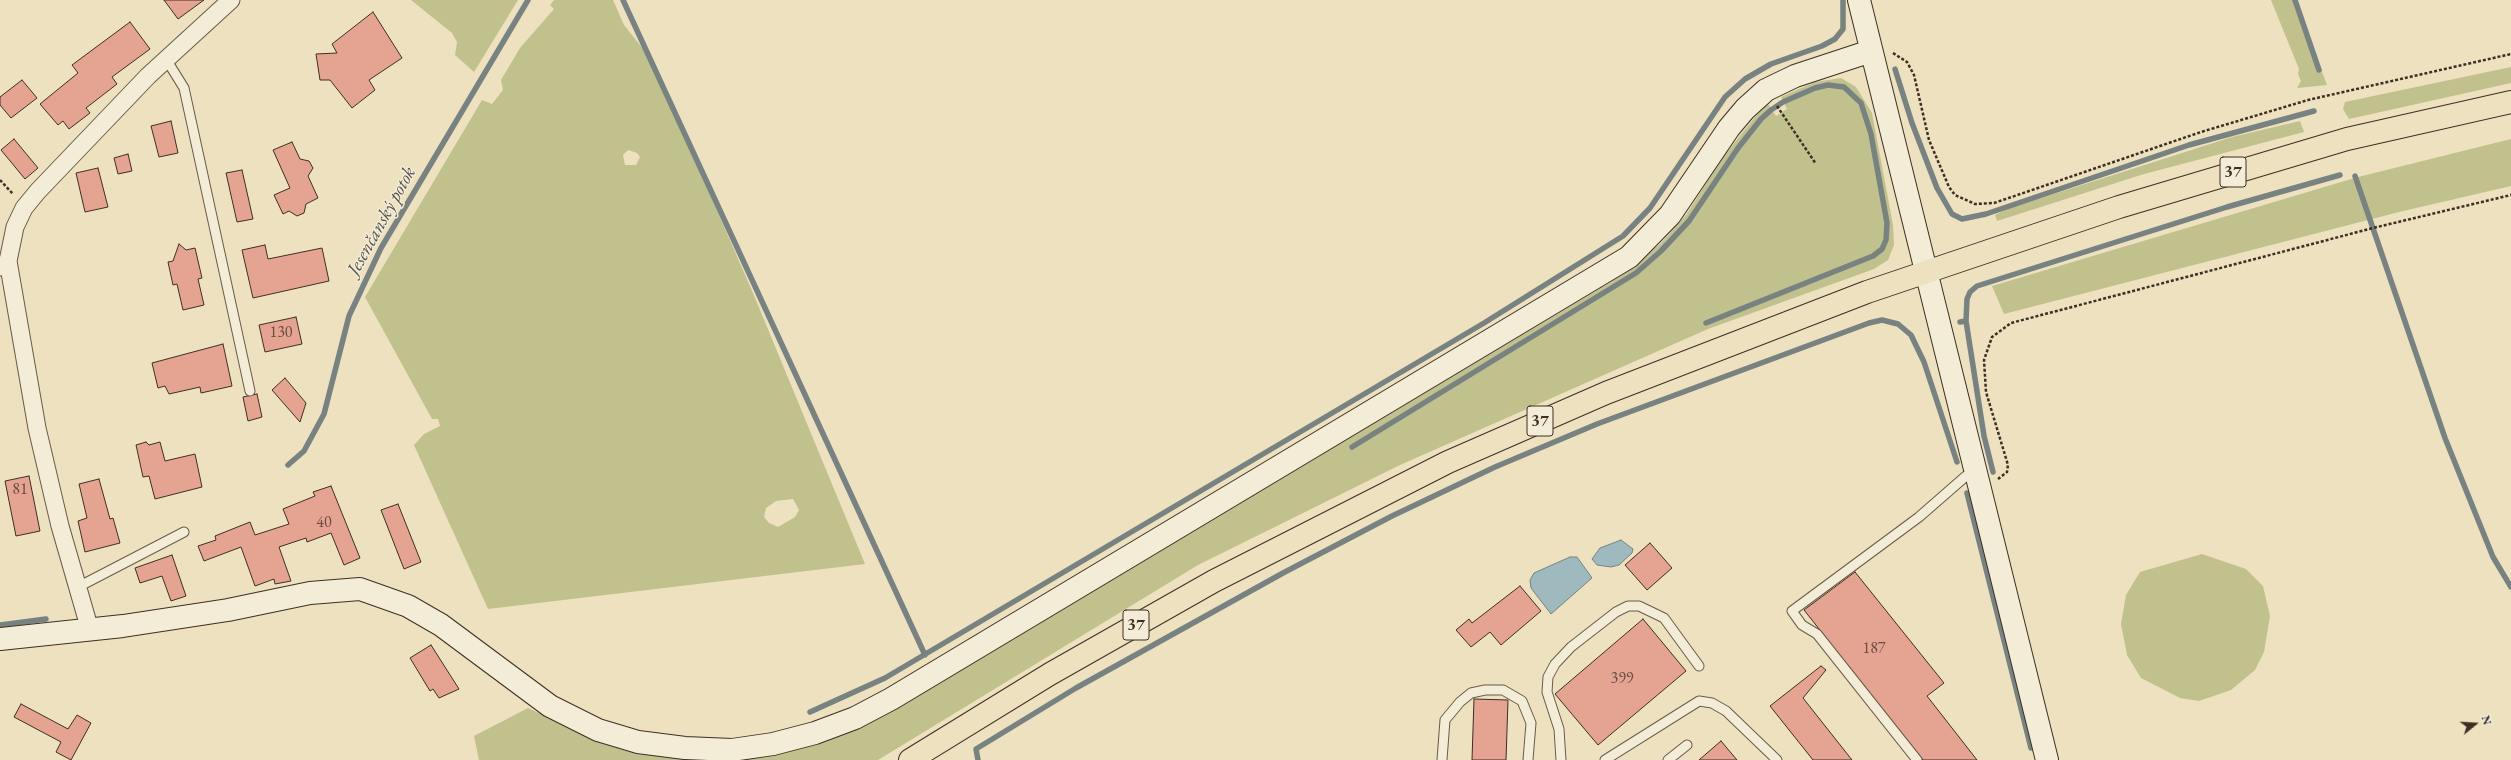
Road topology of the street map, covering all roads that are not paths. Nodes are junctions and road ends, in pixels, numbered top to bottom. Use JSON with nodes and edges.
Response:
{"nodes":[{"id":1,"x":231,"y":0,"type":"edge"},
{"id":2,"x":1859,"y":0,"type":"edge"},
{"id":3,"x":1871,"y":52,"type":"junction"},
{"id":4,"x":166,"y":59,"type":"junction"},
{"id":5,"x":2511,"y":102,"type":"edge"},
{"id":6,"x":4,"y":264,"type":"edge"},
{"id":7,"x":1925,"y":272,"type":"junction"},
{"id":8,"x":250,"y":391,"type":"dead end"},
{"id":9,"x":1977,"y":480,"type":"junction"},
{"id":10,"x":184,"y":532,"type":"dead end"},
{"id":11,"x":78,"y":587,"type":"junction"},
{"id":12,"x":90,"y":630,"type":"junction"},
{"id":13,"x":0,"y":639,"type":"edge"},
{"id":14,"x":1699,"y":666,"type":"dead end"},
{"id":15,"x":1687,"y":745,"type":"dead end"},
{"id":16,"x":1772,"y":758,"type":"edge"},
{"id":17,"x":910,"y":760,"type":"edge"},
{"id":18,"x":1442,"y":760,"type":"edge"},
{"id":19,"x":1528,"y":760,"type":"edge"},
{"id":20,"x":1561,"y":760,"type":"edge"},
{"id":21,"x":1605,"y":760,"type":"edge"},
{"id":22,"x":1668,"y":760,"type":"edge"},
{"id":23,"x":1917,"y":760,"type":"edge"},
{"id":24,"x":2047,"y":760,"type":"edge"}],
"edges":[{"from":1,"to":4,"type":"street"},
{"from":2,"to":3,"type":"street"},
{"from":3,"to":7,"type":"street"},
{"from":3,"to":12,"type":"street"},
{"from":4,"to":6,"type":"street"},
{"from":4,"to":8,"type":"lane"},
{"from":5,"to":7,"type":"main road","number":"37"},
{"from":6,"to":11,"type":"street"},
{"from":7,"to":9,"type":"street"},
{"from":7,"to":17,"type":"main road","number":"37"},
{"from":9,"to":23,"type":"lane"},
{"from":9,"to":24,"type":"street"},
{"from":10,"to":11,"type":"lane"},
{"from":11,"to":12,"type":"street"},
{"from":12,"to":13,"type":"street"},
{"from":14,"to":20,"type":"lane"},
{"from":15,"to":22,"type":"lane"},
{"from":16,"to":21,"type":"lane"},
{"from":18,"to":19,"type":"lane"}]}
